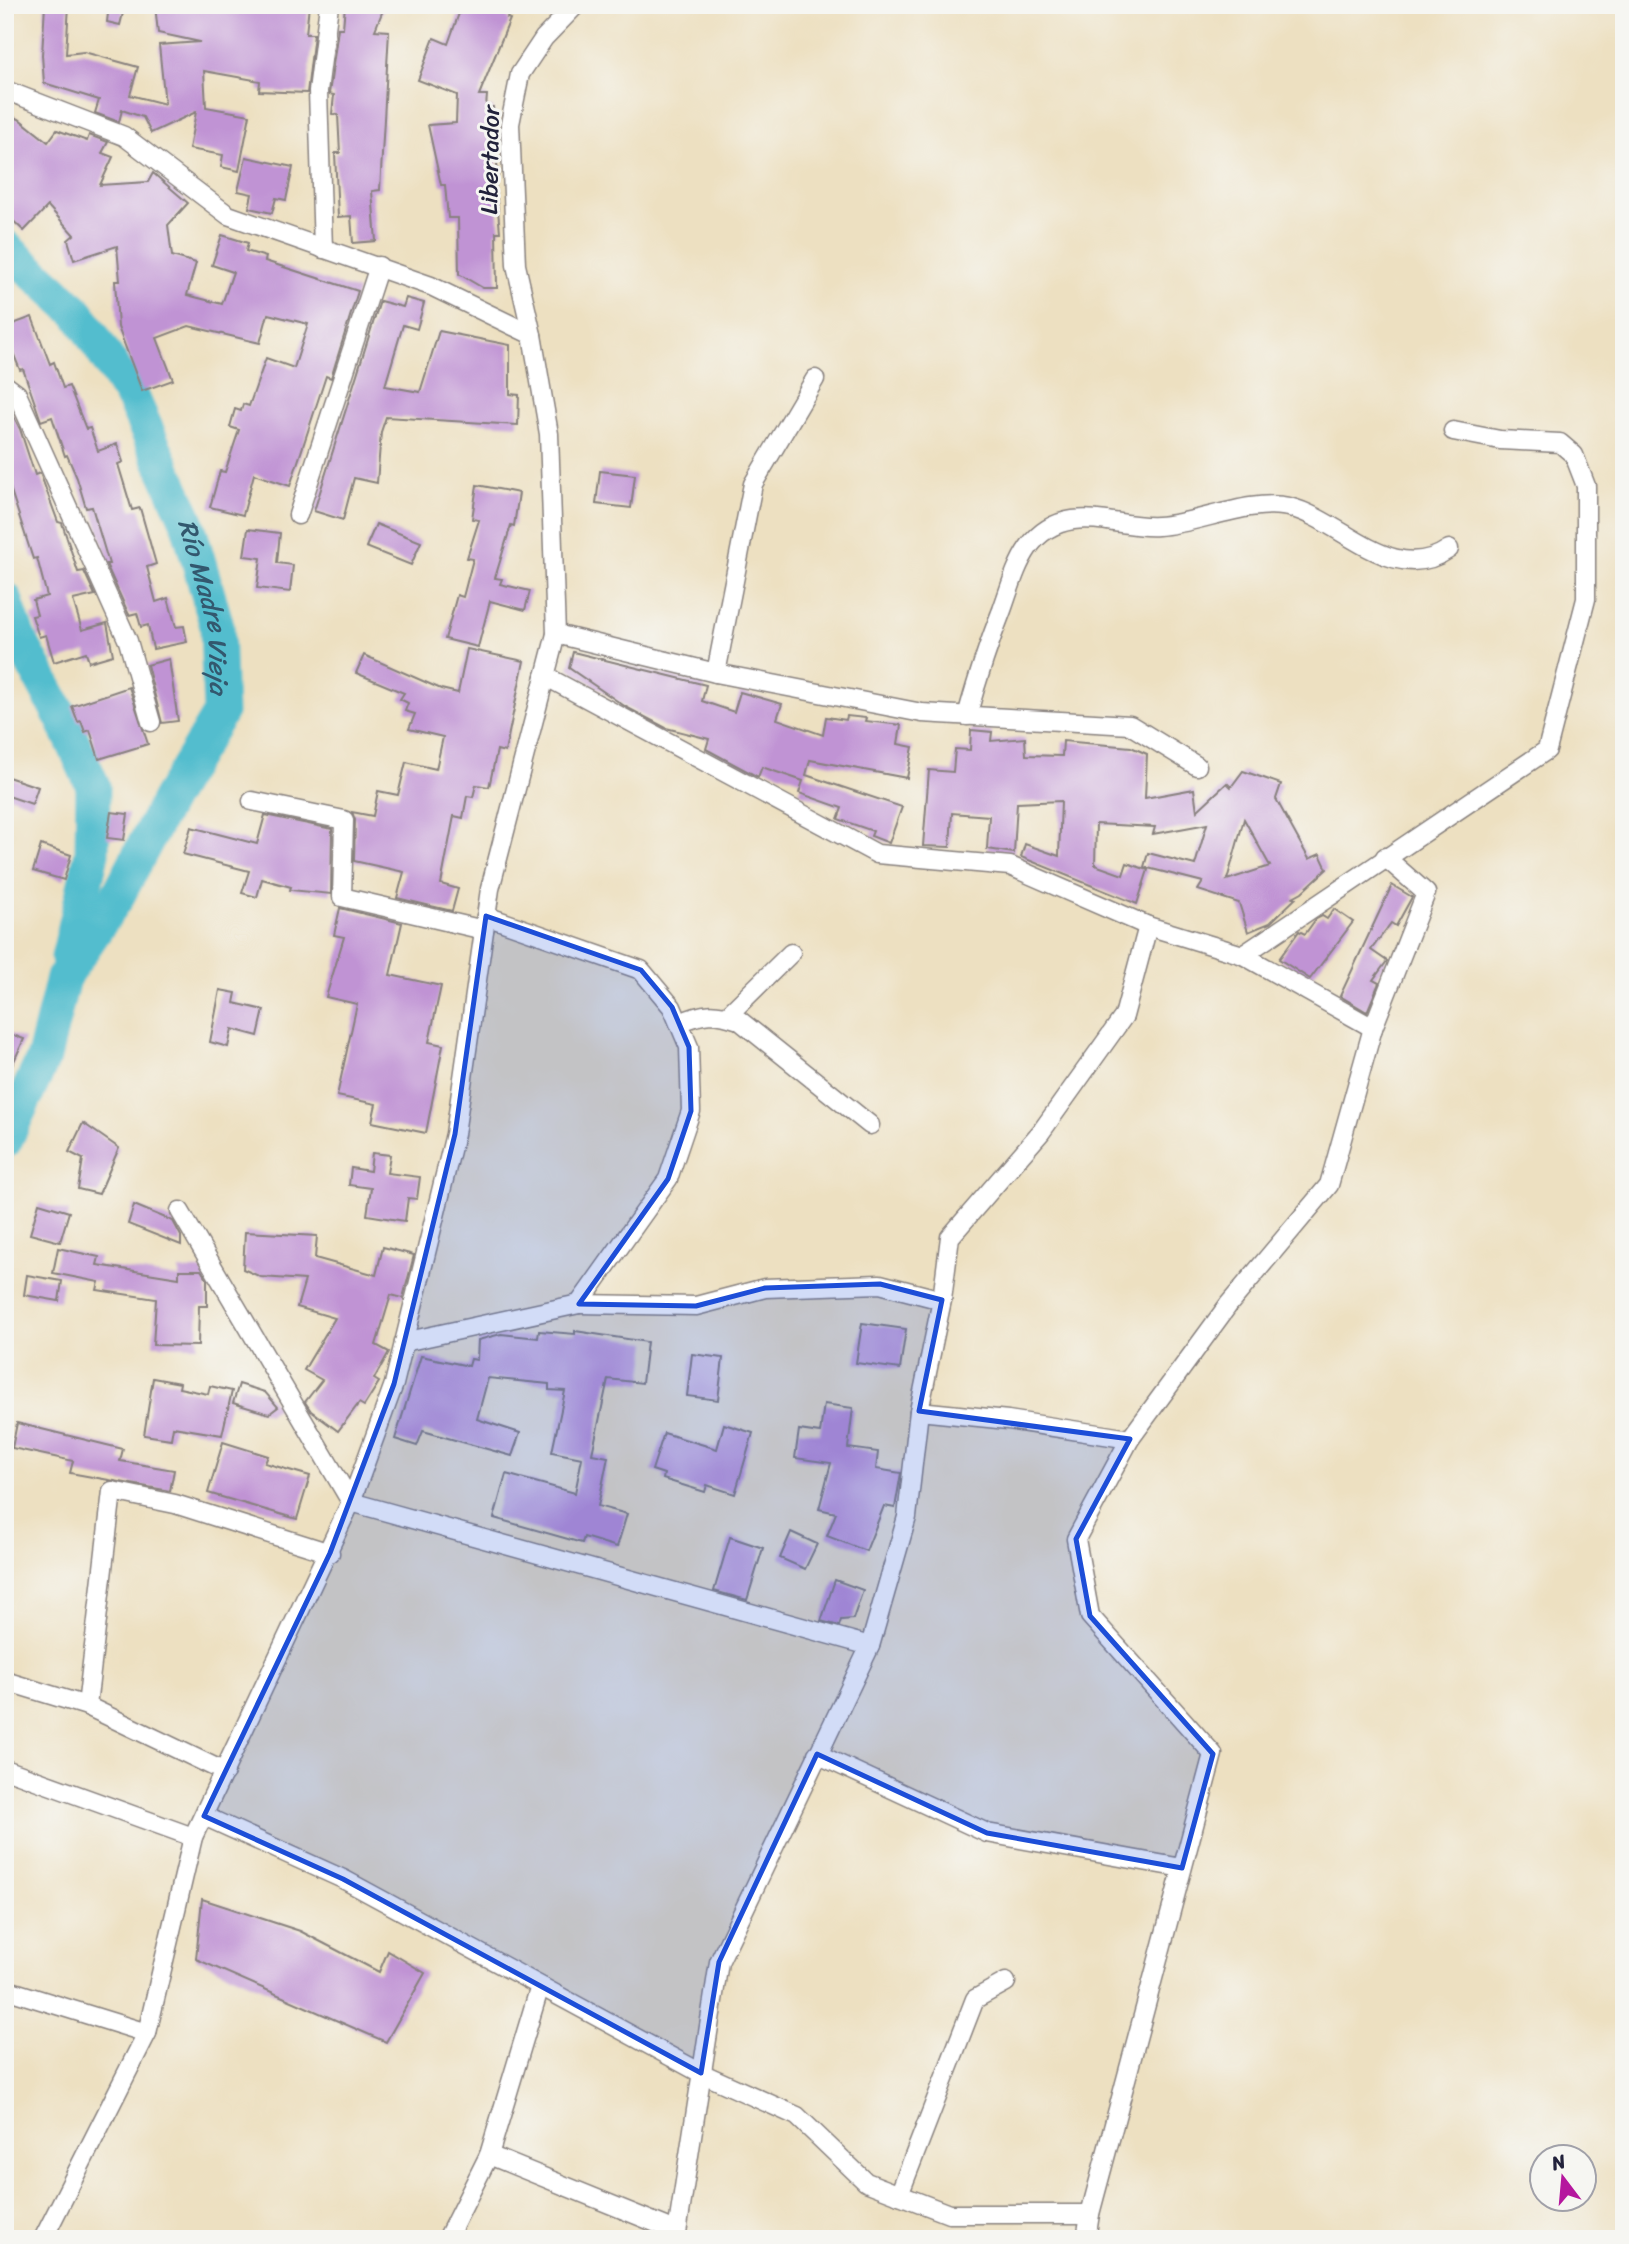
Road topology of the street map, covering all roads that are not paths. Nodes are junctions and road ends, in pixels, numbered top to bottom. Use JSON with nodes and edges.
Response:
{"nodes":[{"id":1,"x":330,"y":5,"type":"edge"},
{"id":2,"x":576,"y":5,"type":"edge"},
{"id":3,"x":5,"y":90,"type":"edge"},
{"id":4,"x":323,"y":249,"type":"junction"},
{"id":5,"x":379,"y":266,"type":"junction"},
{"id":6,"x":532,"y":335,"type":"junction"},
{"id":7,"x":815,"y":379,"type":"dead end"},
{"id":8,"x":5,"y":385,"type":"edge"},
{"id":9,"x":1454,"y":431,"type":"dead end"},
{"id":10,"x":298,"y":515,"type":"dead end"},
{"id":11,"x":1449,"y":549,"type":"dead end"},
{"id":12,"x":556,"y":634,"type":"junction"},
{"id":13,"x":716,"y":673,"type":"junction"},
{"id":14,"x":545,"y":677,"type":"junction"},
{"id":15,"x":967,"y":716,"type":"junction"},
{"id":16,"x":151,"y":722,"type":"dead end"},
{"id":17,"x":1197,"y":766,"type":"dead end"},
{"id":18,"x":252,"y":801,"type":"dead end"},
{"id":19,"x":1385,"y":858,"type":"junction"},
{"id":20,"x":485,"y":923,"type":"junction"},
{"id":21,"x":1148,"y":926,"type":"junction"},
{"id":22,"x":791,"y":953,"type":"dead end"},
{"id":23,"x":1242,"y":955,"type":"junction"},
{"id":24,"x":727,"y":1016,"type":"junction"},
{"id":25,"x":680,"y":1023,"type":"junction"},
{"id":26,"x":1373,"y":1028,"type":"junction"},
{"id":27,"x":870,"y":1125,"type":"dead end"},
{"id":28,"x":180,"y":1211,"type":"dead end"},
{"id":29,"x":942,"y":1300,"type":"junction"},
{"id":30,"x":579,"y":1304,"type":"junction"},
{"id":31,"x":404,"y":1342,"type":"junction"},
{"id":32,"x":919,"y":1411,"type":"junction"},
{"id":33,"x":1130,"y":1439,"type":"junction"},
{"id":34,"x":351,"y":1502,"type":"junction"},
{"id":35,"x":330,"y":1553,"type":"junction"},
{"id":36,"x":870,"y":1646,"type":"junction"},
{"id":37,"x":5,"y":1681,"type":"edge"},
{"id":38,"x":87,"y":1706,"type":"junction"},
{"id":39,"x":817,"y":1754,"type":"junction"},
{"id":40,"x":5,"y":1769,"type":"edge"},
{"id":41,"x":225,"y":1772,"type":"junction"},
{"id":42,"x":204,"y":1816,"type":"junction"},
{"id":43,"x":193,"y":1838,"type":"junction"},
{"id":44,"x":1182,"y":1868,"type":"junction"},
{"id":45,"x":1006,"y":1982,"type":"dead end"},
{"id":46,"x":540,"y":1986,"type":"junction"},
{"id":47,"x":5,"y":1989,"type":"edge"},
{"id":48,"x":147,"y":2033,"type":"junction"},
{"id":49,"x":701,"y":2073,"type":"junction"},
{"id":50,"x":489,"y":2155,"type":"junction"},
{"id":51,"x":899,"y":2195,"type":"junction"},
{"id":52,"x":1090,"y":2214,"type":"junction"},
{"id":53,"x":676,"y":2235,"type":"edge"},
{"id":54,"x":43,"y":2239,"type":"edge"},
{"id":55,"x":447,"y":2239,"type":"edge"},
{"id":56,"x":1086,"y":2239,"type":"edge"}],
"edges":[{"from":1,"to":4,"type":"street"},
{"from":2,"to":6,"type":"street","name":"Libertador"},
{"from":3,"to":4,"type":"street"},
{"from":4,"to":5,"type":"street"},
{"from":5,"to":6,"type":"street"},
{"from":5,"to":10,"type":"street"},
{"from":6,"to":12,"type":"street","name":"Libertador"},
{"from":7,"to":13,"type":"street"},
{"from":8,"to":16,"type":"street"},
{"from":9,"to":19,"type":"street"},
{"from":11,"to":15,"type":"street"},
{"from":12,"to":13,"type":"street"},
{"from":12,"to":14,"type":"street","name":"Libertador"},
{"from":13,"to":15,"type":"street"},
{"from":14,"to":20,"type":"street","name":"Libertador"},
{"from":14,"to":21,"type":"street"},
{"from":15,"to":17,"type":"street"},
{"from":18,"to":20,"type":"street"},
{"from":19,"to":23,"type":"street"},
{"from":19,"to":26,"type":"street"},
{"from":20,"to":25,"type":"street"},
{"from":20,"to":31,"type":"street","name":"Libertador"},
{"from":21,"to":23,"type":"street"},
{"from":21,"to":29,"type":"street"},
{"from":22,"to":24,"type":"street"},
{"from":23,"to":26,"type":"street"},
{"from":24,"to":25,"type":"street"},
{"from":24,"to":27,"type":"street"},
{"from":25,"to":30,"type":"street"},
{"from":26,"to":33,"type":"street"},
{"from":28,"to":34,"type":"street"},
{"from":29,"to":30,"type":"street"},
{"from":29,"to":32,"type":"street"},
{"from":30,"to":31,"type":"street"},
{"from":31,"to":34,"type":"street","name":"Libertador"},
{"from":32,"to":33,"type":"street"},
{"from":32,"to":36,"type":"street"},
{"from":33,"to":44,"type":"street"},
{"from":34,"to":35,"type":"street","name":"Libertador"},
{"from":34,"to":36,"type":"street"},
{"from":35,"to":38,"type":"street"},
{"from":35,"to":41,"type":"street","name":"Libertador"},
{"from":36,"to":39,"type":"street"},
{"from":37,"to":38,"type":"street"},
{"from":38,"to":41,"type":"street"},
{"from":39,"to":44,"type":"street"},
{"from":39,"to":49,"type":"street"},
{"from":40,"to":43,"type":"street"},
{"from":41,"to":42,"type":"street","name":"Libertador"},
{"from":42,"to":43,"type":"street","name":"Libertador"},
{"from":42,"to":46,"type":"street"},
{"from":43,"to":48,"type":"street","name":"Libertador"},
{"from":44,"to":52,"type":"street"},
{"from":45,"to":51,"type":"street"},
{"from":46,"to":49,"type":"street"},
{"from":46,"to":50,"type":"street"},
{"from":47,"to":48,"type":"street"},
{"from":48,"to":54,"type":"street","name":"Libertador"},
{"from":49,"to":51,"type":"street"},
{"from":49,"to":53,"type":"street"},
{"from":50,"to":53,"type":"street"},
{"from":50,"to":55,"type":"street"},
{"from":51,"to":52,"type":"street"},
{"from":52,"to":56,"type":"street"}]}
